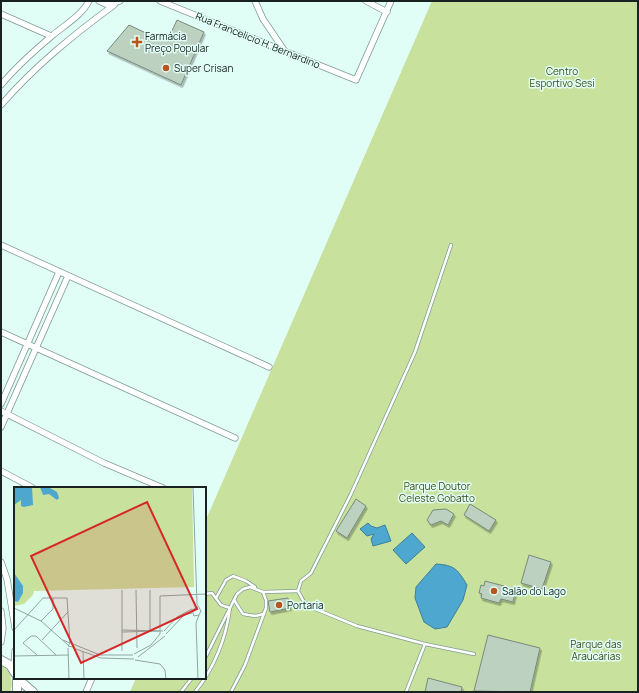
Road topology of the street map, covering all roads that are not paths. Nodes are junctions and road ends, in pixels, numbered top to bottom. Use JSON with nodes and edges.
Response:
{"nodes":[{"id":1,"x":89,"y":1,"type":"edge"},
{"id":2,"x":99,"y":1,"type":"edge"},
{"id":3,"x":120,"y":1,"type":"edge"},
{"id":4,"x":160,"y":1,"type":"edge"},
{"id":5,"x":255,"y":1,"type":"edge"},
{"id":6,"x":366,"y":1,"type":"edge"},
{"id":7,"x":391,"y":1,"type":"edge"},
{"id":8,"x":171,"y":3,"type":"edge"},
{"id":9,"x":114,"y":4,"type":"junction"},
{"id":10,"x":387,"y":12,"type":"junction"},
{"id":11,"x":1,"y":14,"type":"edge"},
{"id":12,"x":51,"y":36,"type":"junction"},
{"id":13,"x":284,"y":50,"type":"junction"},
{"id":14,"x":1,"y":85,"type":"edge"},
{"id":15,"x":1,"y":105,"type":"edge"},
{"id":16,"x":1,"y":245,"type":"edge"},
{"id":17,"x":451,"y":245,"type":"dead end"},
{"id":18,"x":59,"y":272,"type":"junction"},
{"id":19,"x":68,"y":276,"type":"junction"},
{"id":20,"x":1,"y":332,"type":"edge"},
{"id":21,"x":28,"y":344,"type":"junction"},
{"id":22,"x":36,"y":348,"type":"junction"},
{"id":23,"x":269,"y":367,"type":"dead end"},
{"id":24,"x":1,"y":404,"type":"edge"},
{"id":25,"x":1,"y":411,"type":"edge"},
{"id":26,"x":7,"y":414,"type":"junction"},
{"id":27,"x":1,"y":427,"type":"edge"},
{"id":28,"x":235,"y":438,"type":"dead end"},
{"id":29,"x":1,"y":471,"type":"edge"},
{"id":30,"x":31,"y":487,"type":"edge"},
{"id":31,"x":161,"y":487,"type":"edge"},
{"id":32,"x":1,"y":562,"type":"edge"},
{"id":33,"x":257,"y":588,"type":"junction"},
{"id":34,"x":298,"y":591,"type":"junction"},
{"id":35,"x":263,"y":592,"type":"junction"},
{"id":36,"x":206,"y":594,"type":"edge"},
{"id":37,"x":216,"y":598,"type":"junction"},
{"id":38,"x":234,"y":600,"type":"junction"},
{"id":39,"x":230,"y":608,"type":"junction"},
{"id":40,"x":1,"y":611,"type":"edge"},
{"id":41,"x":264,"y":614,"type":"junction"},
{"id":42,"x":14,"y":622,"type":"edge"},
{"id":43,"x":1,"y":642,"type":"edge"},
{"id":44,"x":425,"y":644,"type":"junction"},
{"id":45,"x":474,"y":654,"type":"dead end"},
{"id":46,"x":206,"y":656,"type":"edge"},
{"id":47,"x":1,"y":660,"type":"edge"},
{"id":48,"x":14,"y":671,"type":"edge"},
{"id":49,"x":206,"y":675,"type":"edge"},
{"id":50,"x":17,"y":679,"type":"edge"},
{"id":51,"x":18,"y":679,"type":"edge"},
{"id":52,"x":92,"y":679,"type":"edge"},
{"id":53,"x":191,"y":679,"type":"edge"},
{"id":54,"x":204,"y":679,"type":"edge"},
{"id":55,"x":17,"y":692,"type":"edge"},
{"id":56,"x":33,"y":692,"type":"edge"},
{"id":57,"x":86,"y":692,"type":"edge"},
{"id":58,"x":182,"y":692,"type":"edge"},
{"id":59,"x":195,"y":692,"type":"edge"},
{"id":60,"x":231,"y":692,"type":"edge"},
{"id":61,"x":406,"y":692,"type":"edge"}],
"edges":[{"from":1,"to":12,"type":"street"},
{"from":2,"to":9,"type":"street"},
{"from":3,"to":9,"type":"street"},
{"from":4,"to":8,"type":"street","name":"Rua Francelicio H. Bernardino"},
{"from":5,"to":13,"type":"street"},
{"from":6,"to":10,"type":"street"},
{"from":7,"to":10,"type":"street"},
{"from":8,"to":13,"type":"street","name":"Rua Francelicio H. Bernardino"},
{"from":9,"to":15,"type":"street"},
{"from":10,"to":13,"type":"street","name":"Rua Francelicio H. Bernardino"},
{"from":11,"to":12,"type":"street"},
{"from":12,"to":14,"type":"street"},
{"from":16,"to":18,"type":"street"},
{"from":17,"to":34,"type":"lane"},
{"from":18,"to":19,"type":"street"},
{"from":18,"to":21,"type":"street"},
{"from":19,"to":22,"type":"street"},
{"from":19,"to":23,"type":"street"},
{"from":20,"to":21,"type":"street"},
{"from":21,"to":22,"type":"street"},
{"from":21,"to":24,"type":"street"},
{"from":22,"to":26,"type":"street"},
{"from":22,"to":28,"type":"street"},
{"from":25,"to":26,"type":"street"},
{"from":26,"to":27,"type":"street"},
{"from":26,"to":31,"type":"street"},
{"from":29,"to":30,"type":"street"},
{"from":32,"to":42,"type":"street"},
{"from":33,"to":35,"type":"lane"},
{"from":33,"to":37,"type":"lane"},
{"from":33,"to":38,"type":"lane"},
{"from":34,"to":35,"type":"lane"},
{"from":34,"to":44,"type":"lane"},
{"from":35,"to":41,"type":"lane"},
{"from":36,"to":37,"type":"lane"},
{"from":37,"to":39,"type":"lane"},
{"from":38,"to":39,"type":"lane"},
{"from":38,"to":41,"type":"lane"},
{"from":39,"to":46,"type":"lane"},
{"from":39,"to":49,"type":"lane"},
{"from":40,"to":43,"type":"street"},
{"from":41,"to":60,"type":"lane"},
{"from":44,"to":45,"type":"lane"},
{"from":44,"to":61,"type":"lane"},
{"from":47,"to":48,"type":"main road"},
{"from":50,"to":55,"type":"main road"},
{"from":51,"to":56,"type":"main road"},
{"from":52,"to":57,"type":"street"},
{"from":53,"to":58,"type":"lane"},
{"from":54,"to":59,"type":"lane"}]}
